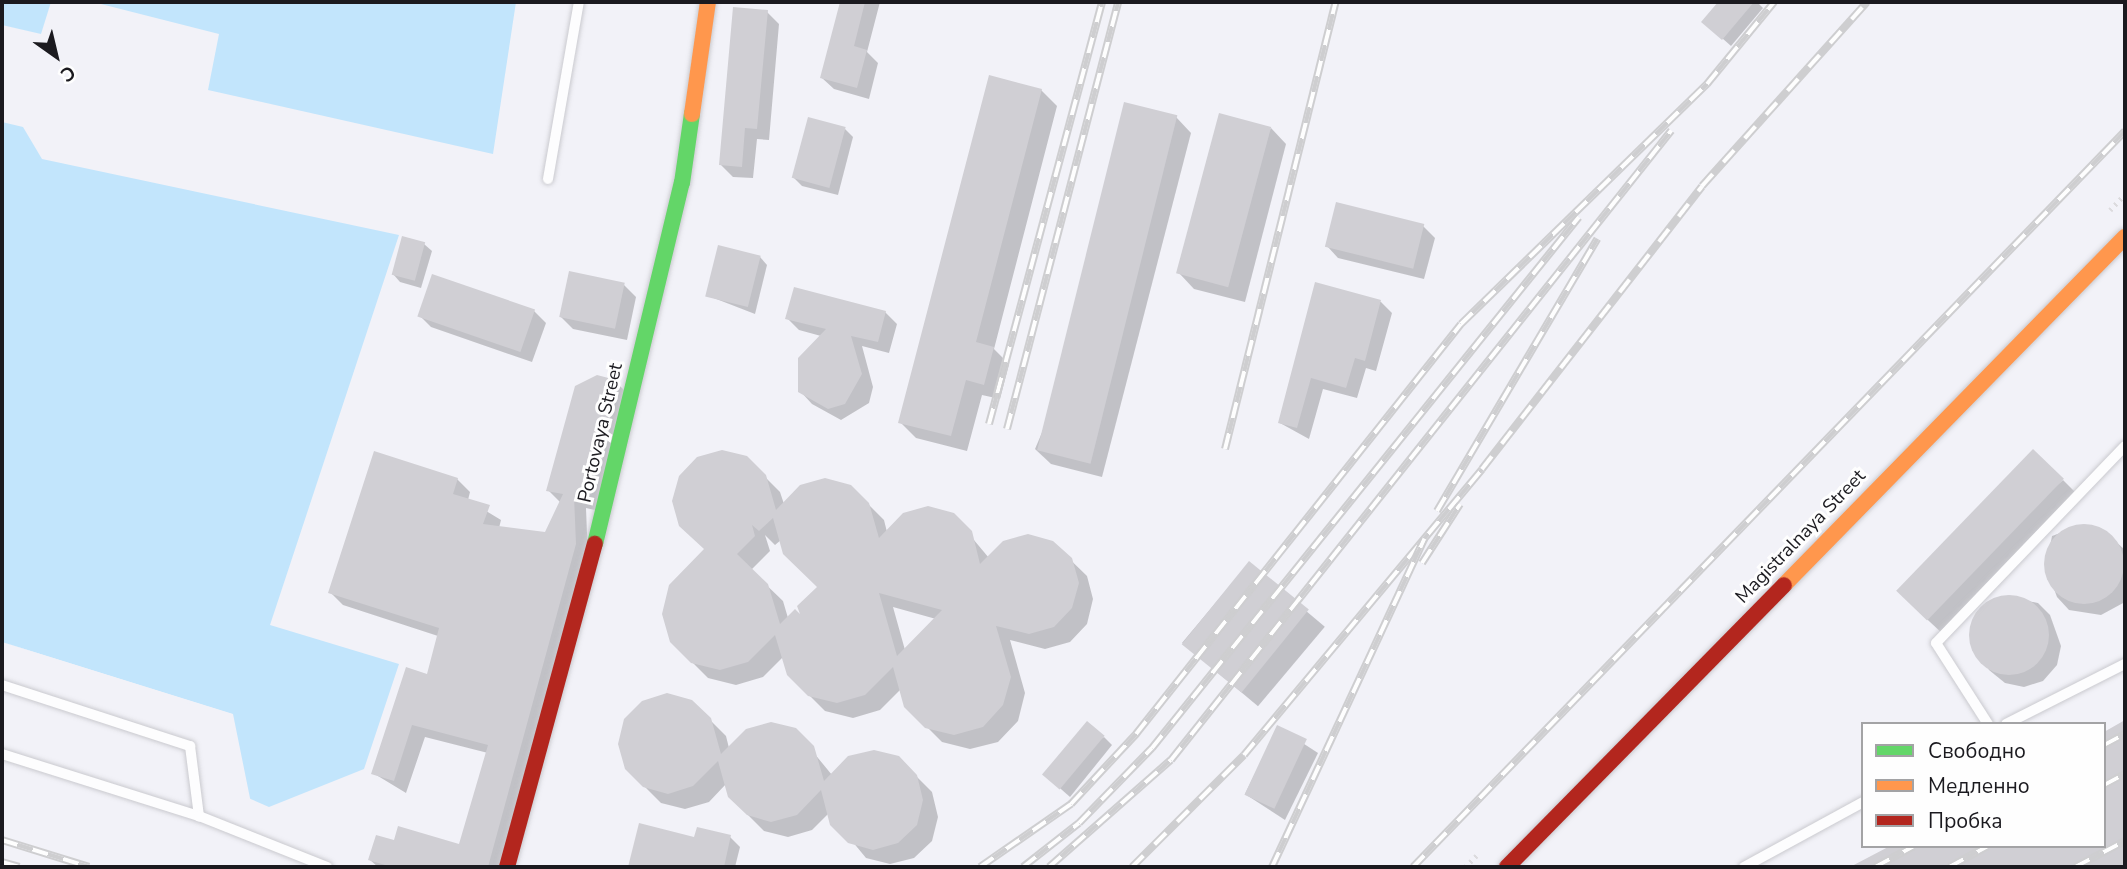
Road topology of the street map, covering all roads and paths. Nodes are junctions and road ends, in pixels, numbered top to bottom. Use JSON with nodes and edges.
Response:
{"nodes":[{"id":1,"x":579,"y":2,"type":"edge"},
{"id":2,"x":708,"y":2,"type":"edge"},
{"id":3,"x":548,"y":179,"type":"dead end"},
{"id":4,"x":2125,"y":237,"type":"edge"},
{"id":5,"x":2125,"y":446,"type":"edge"},
{"id":6,"x":2125,"y":664,"type":"edge"},
{"id":7,"x":2,"y":685,"type":"edge"},
{"id":8,"x":1987,"y":722,"type":"edge"},
{"id":9,"x":2010,"y":722,"type":"edge"},
{"id":10,"x":2,"y":754,"type":"edge"},
{"id":11,"x":1861,"y":803,"type":"edge"},
{"id":12,"x":199,"y":816,"type":"junction"},
{"id":13,"x":327,"y":867,"type":"edge"},
{"id":14,"x":507,"y":867,"type":"edge"},
{"id":15,"x":1507,"y":867,"type":"edge"},
{"id":16,"x":1744,"y":867,"type":"edge"}],
"edges":[{"from":1,"to":3,"type":"lane"},
{"from":2,"to":14,"type":"main road","name":"Portovaya Street"},
{"from":4,"to":15,"type":"main road","name":"Magistralnaya Street"},
{"from":5,"to":8,"type":"lane"},
{"from":6,"to":9,"type":"lane"},
{"from":7,"to":12,"type":"lane"},
{"from":10,"to":12,"type":"lane"},
{"from":11,"to":16,"type":"lane"},
{"from":12,"to":13,"type":"lane"}]}
